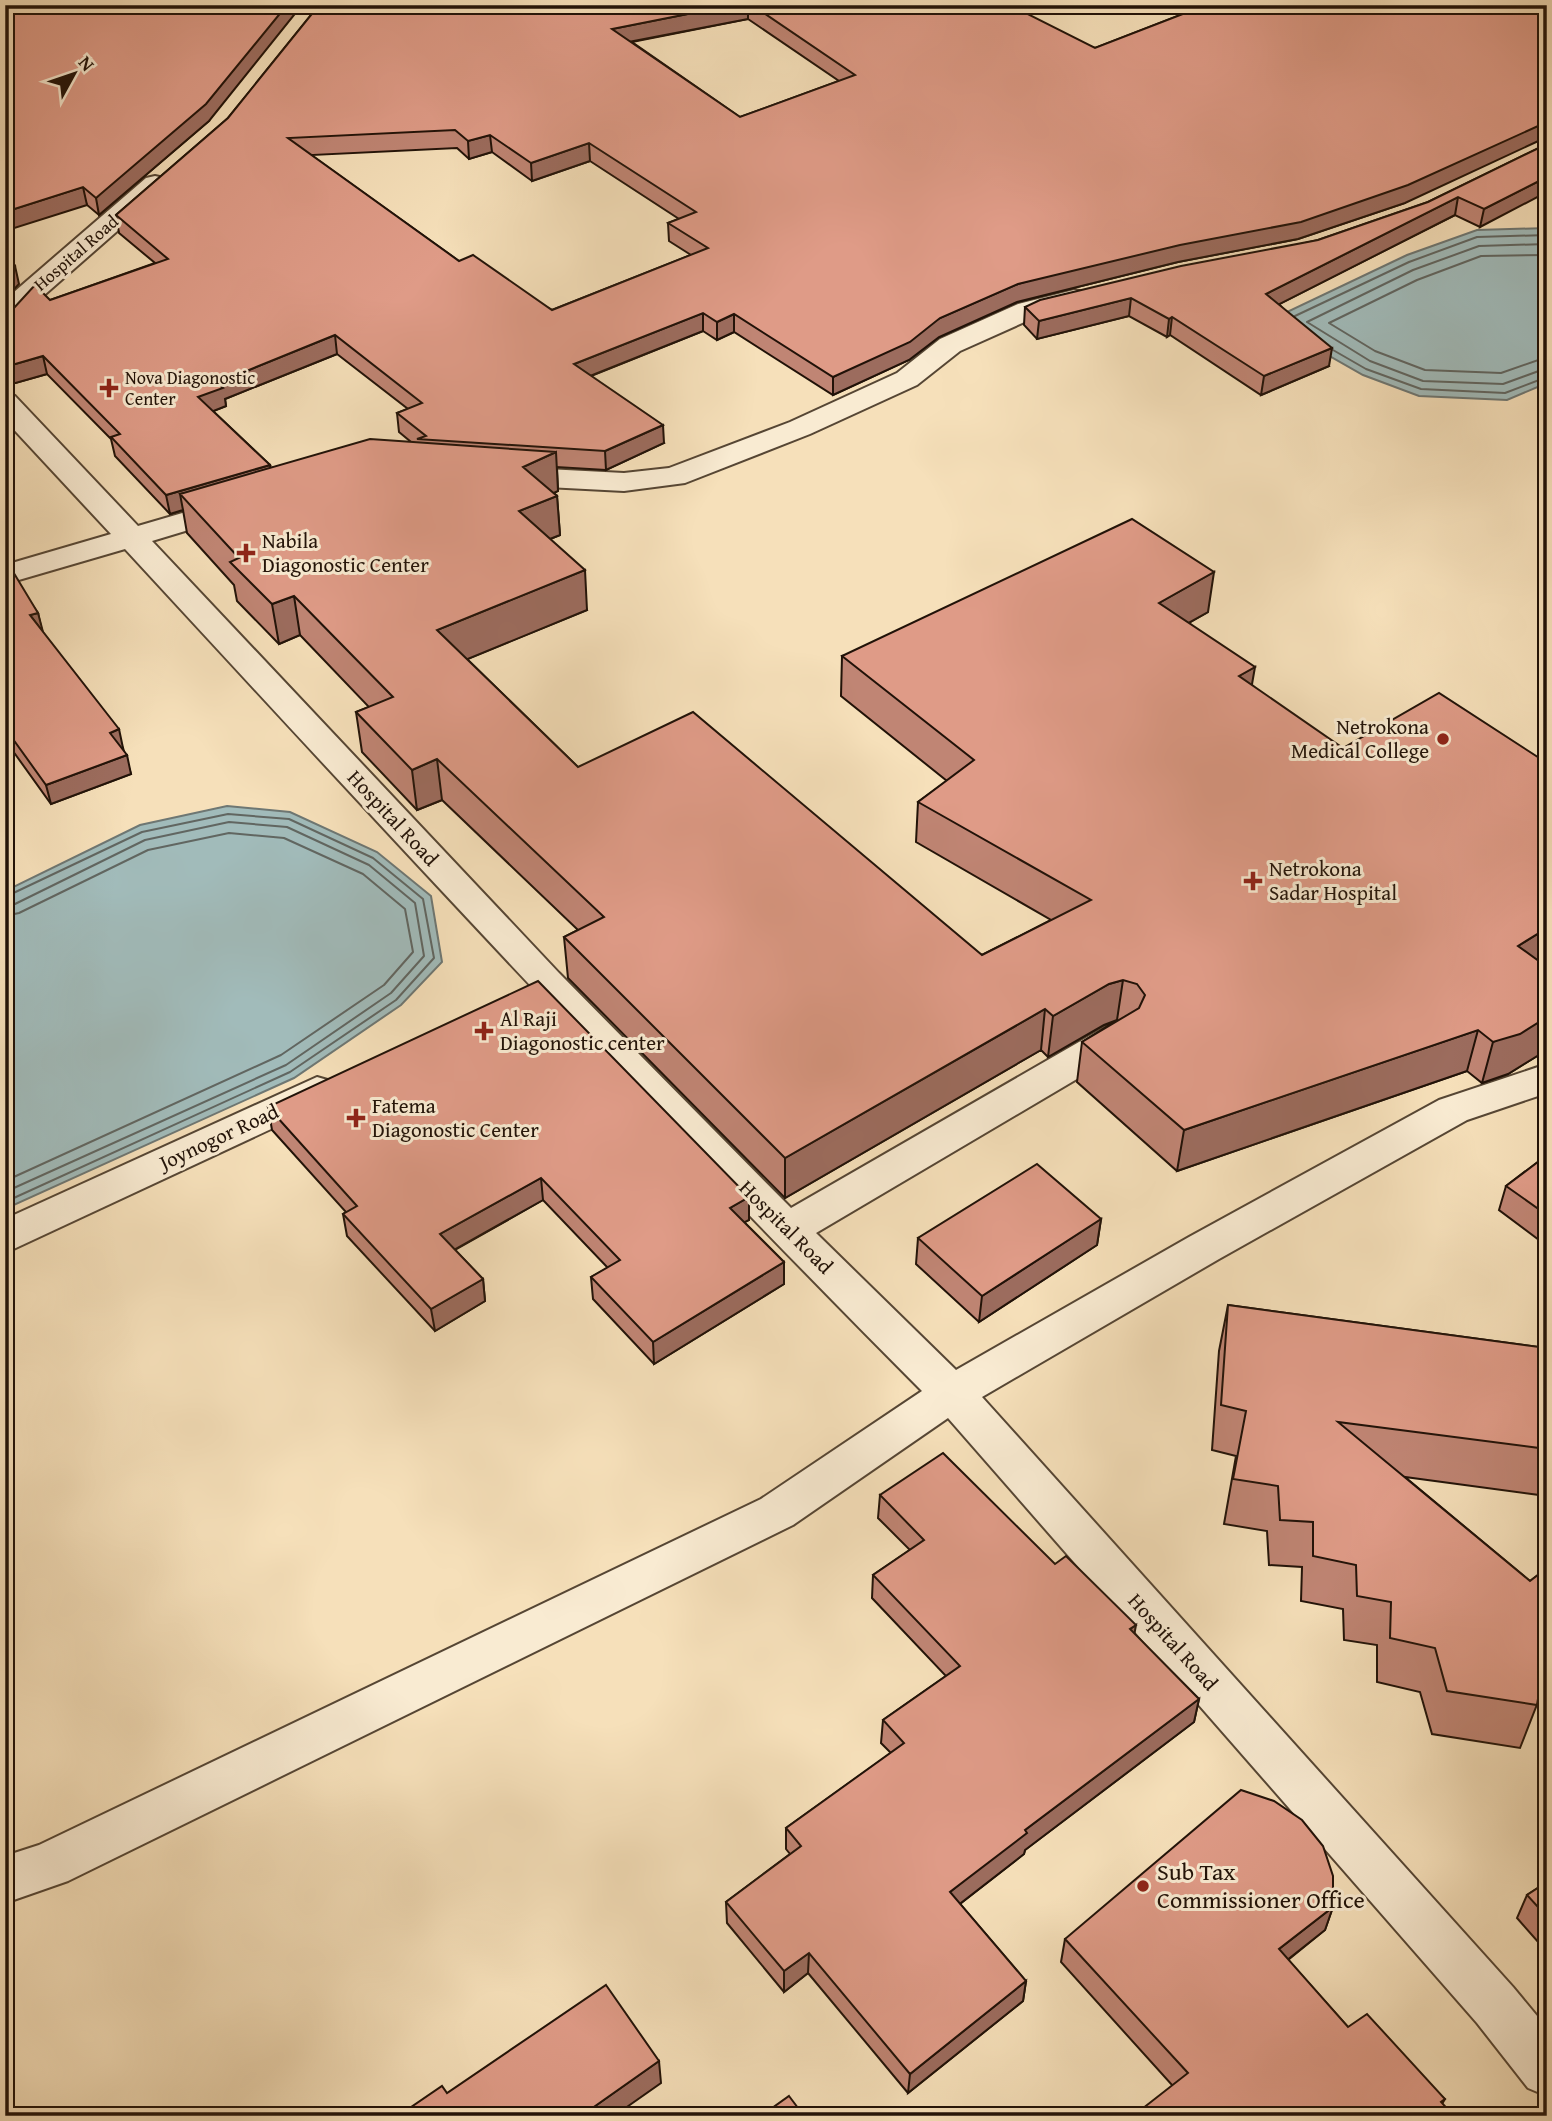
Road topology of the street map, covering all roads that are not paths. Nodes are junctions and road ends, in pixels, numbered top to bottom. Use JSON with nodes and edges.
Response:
{"nodes":[{"id":1,"x":169,"y":173,"type":"edge"},
{"id":2,"x":1103,"y":291,"type":"edge"},
{"id":3,"x":5,"y":319,"type":"edge"},
{"id":4,"x":5,"y":402,"type":"edge"},
{"id":5,"x":486,"y":475,"type":"edge"},
{"id":6,"x":265,"y":497,"type":"edge"},
{"id":7,"x":133,"y":539,"type":"junction"},
{"id":8,"x":5,"y":575,"type":"edge"},
{"id":9,"x":546,"y":982,"type":"junction"},
{"id":10,"x":508,"y":1000,"type":"edge"},
{"id":11,"x":1118,"y":1037,"type":"edge"},
{"id":12,"x":345,"y":1077,"type":"edge"},
{"id":13,"x":1547,"y":1078,"type":"edge"},
{"id":14,"x":787,"y":1230,"type":"junction"},
{"id":15,"x":5,"y":1237,"type":"edge"},
{"id":16,"x":952,"y":1393,"type":"junction"},
{"id":17,"x":5,"y":1880,"type":"edge"},
{"id":18,"x":1547,"y":2070,"type":"edge"}],
"edges":[{"from":1,"to":3,"type":"street","name":"Hospital Road"},
{"from":2,"to":5,"type":"street"},
{"from":4,"to":7,"type":"street","name":"Hospital Road"},
{"from":6,"to":7,"type":"street"},
{"from":7,"to":8,"type":"street"},
{"from":7,"to":9,"type":"street","name":"Hospital Road"},
{"from":9,"to":10,"type":"street"},
{"from":9,"to":14,"type":"street","name":"Hospital Road"},
{"from":11,"to":14,"type":"street"},
{"from":12,"to":15,"type":"street","name":"Joynogor Road"},
{"from":13,"to":16,"type":"street"},
{"from":14,"to":16,"type":"street","name":"Hospital Road"},
{"from":16,"to":17,"type":"street"},
{"from":16,"to":18,"type":"street","name":"Hospital Road"}]}
